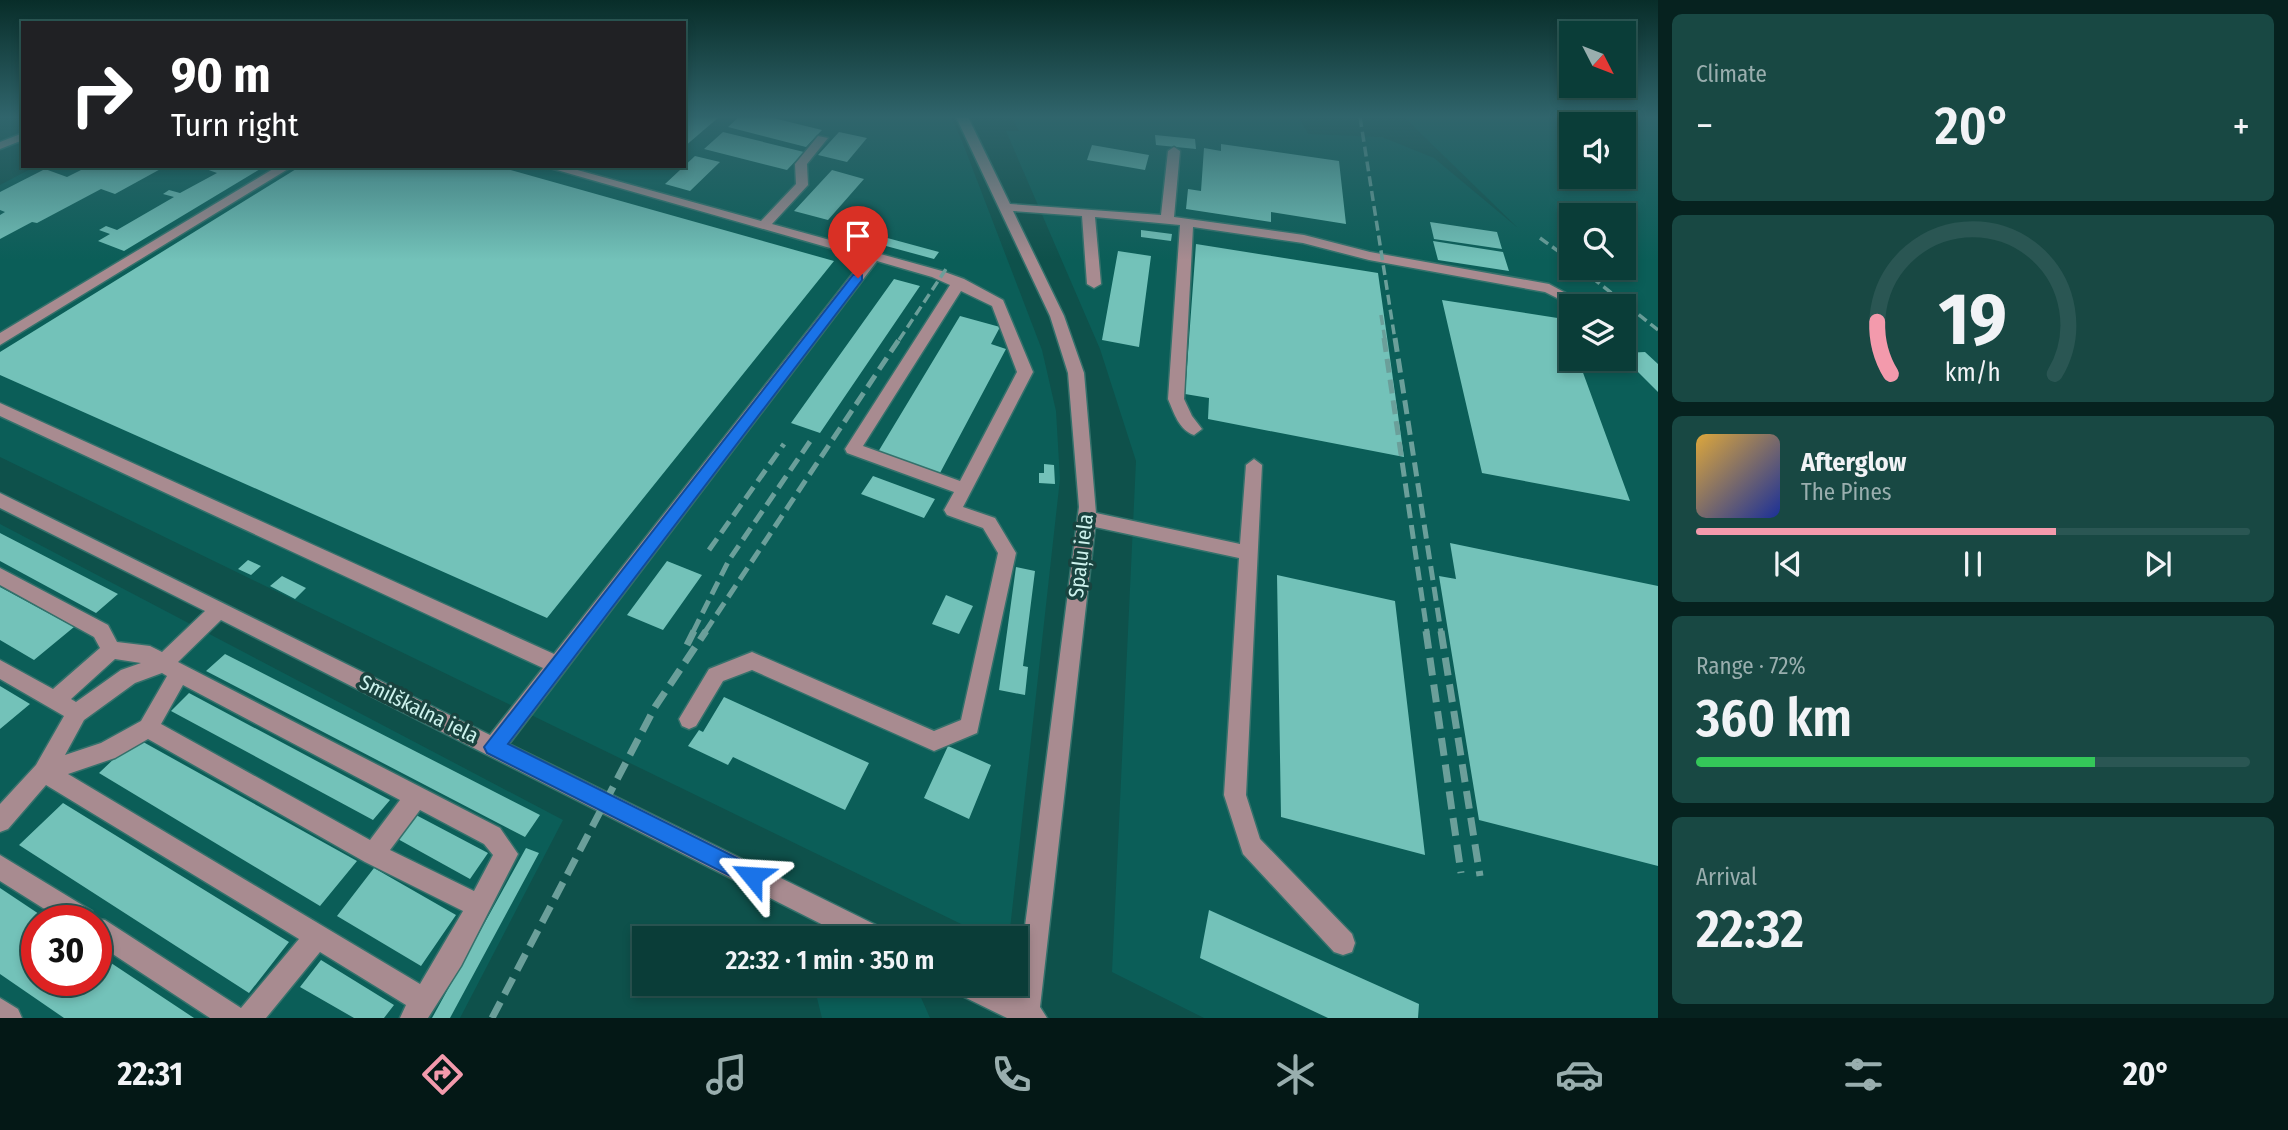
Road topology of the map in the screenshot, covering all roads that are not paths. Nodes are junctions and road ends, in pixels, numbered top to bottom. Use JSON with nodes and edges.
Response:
{"nodes":[{"id":1,"x":801,"y":165,"type":"edge"},
{"id":2,"x":984,"y":165,"type":"edge"},
{"id":3,"x":1173,"y":165,"type":"edge"},
{"id":4,"x":284,"y":168,"type":"edge"},
{"id":5,"x":556,"y":168,"type":"edge"},
{"id":6,"x":1004,"y":206,"type":"junction"},
{"id":7,"x":1088,"y":213,"type":"junction"},
{"id":8,"x":1167,"y":220,"type":"junction"},
{"id":9,"x":1187,"y":223,"type":"junction"},
{"id":10,"x":763,"y":226,"type":"junction"},
{"id":11,"x":874,"y":256,"type":"junction"},
{"id":12,"x":959,"y":282,"type":"junction"},
{"id":13,"x":1094,"y":284,"type":"dead end"},
{"id":14,"x":1560,"y":294,"type":"edge"},
{"id":15,"x":0,"y":340,"type":"edge"},
{"id":16,"x":0,"y":409,"type":"edge"},
{"id":17,"x":1194,"y":429,"type":"dead end"},
{"id":18,"x":1254,"y":465,"type":"dead end"},
{"id":19,"x":964,"y":489,"type":"junction"},
{"id":20,"x":0,"y":500,"type":"edge"},
{"id":21,"x":1086,"y":518,"type":"junction"},
{"id":22,"x":1249,"y":554,"type":"junction"},
{"id":23,"x":0,"y":576,"type":"edge"},
{"id":24,"x":219,"y":610,"type":"junction"},
{"id":25,"x":111,"y":650,"type":"junction"},
{"id":26,"x":558,"y":665,"type":"junction"},
{"id":27,"x":171,"y":668,"type":"junction"},
{"id":28,"x":0,"y":669,"type":"edge"},
{"id":29,"x":54,"y":701,"type":"junction"},
{"id":30,"x":77,"y":713,"type":"junction"},
{"id":31,"x":689,"y":719,"type":"dead end"},
{"id":32,"x":148,"y":728,"type":"junction"},
{"id":33,"x":494,"y":747,"type":"junction"},
{"id":34,"x":44,"y":772,"type":"junction"},
{"id":35,"x":416,"y":797,"type":"junction"},
{"id":36,"x":4,"y":810,"type":"edge"},
{"id":37,"x":373,"y":854,"type":"junction"},
{"id":38,"x":0,"y":867,"type":"edge"},
{"id":39,"x":60,"y":905,"type":"edge"},
{"id":40,"x":478,"y":906,"type":"junction"},
{"id":41,"x":851,"y":926,"type":"edge"},
{"id":42,"x":317,"y":936,"type":"junction"},
{"id":43,"x":112,"y":939,"type":"edge"},
{"id":44,"x":1343,"y":943,"type":"dead end"},
{"id":45,"x":988,"y":996,"type":"edge"},
{"id":46,"x":417,"y":1009,"type":"edge"},
{"id":47,"x":0,"y":1011,"type":"edge"},
{"id":48,"x":1029,"y":1017,"type":"edge"},
{"id":49,"x":9,"y":1018,"type":"edge"},
{"id":50,"x":233,"y":1018,"type":"edge"},
{"id":51,"x":250,"y":1018,"type":"edge"}],
"edges":[{"from":1,"to":10,"type":"street"},
{"from":2,"to":6,"type":"street","name":"Spaļu iela"},
{"from":3,"to":8,"type":"street"},
{"from":4,"to":15,"type":"street"},
{"from":5,"to":10,"type":"street"},
{"from":6,"to":7,"type":"street"},
{"from":6,"to":21,"type":"street","name":"Spaļu iela"},
{"from":7,"to":8,"type":"street"},
{"from":7,"to":13,"type":"street"},
{"from":8,"to":9,"type":"street"},
{"from":9,"to":14,"type":"street"},
{"from":9,"to":17,"type":"street"},
{"from":10,"to":11,"type":"street"},
{"from":11,"to":12,"type":"street"},
{"from":11,"to":26,"type":"street"},
{"from":12,"to":19,"type":"street"},
{"from":12,"to":19,"type":"street"},
{"from":16,"to":26,"type":"street"},
{"from":18,"to":22,"type":"street"},
{"from":19,"to":31,"type":"street"},
{"from":20,"to":24,"type":"street","name":"Smilškalna iela"},
{"from":21,"to":22,"type":"street"},
{"from":21,"to":48,"type":"street","name":"Spaļu iela"},
{"from":22,"to":44,"type":"street"},
{"from":23,"to":25,"type":"street"},
{"from":24,"to":27,"type":"street"},
{"from":24,"to":33,"type":"street","name":"Smilškalna iela"},
{"from":25,"to":27,"type":"street"},
{"from":25,"to":29,"type":"street"},
{"from":26,"to":33,"type":"street"},
{"from":27,"to":30,"type":"street"},
{"from":27,"to":32,"type":"street"},
{"from":27,"to":35,"type":"street"},
{"from":28,"to":29,"type":"street"},
{"from":29,"to":30,"type":"street"},
{"from":30,"to":34,"type":"street"},
{"from":32,"to":34,"type":"street"},
{"from":32,"to":37,"type":"street"},
{"from":33,"to":41,"type":"street","name":"Smilškalna iela"},
{"from":34,"to":36,"type":"street"},
{"from":34,"to":42,"type":"street"},
{"from":35,"to":37,"type":"street"},
{"from":35,"to":40,"type":"street"},
{"from":37,"to":40,"type":"street"},
{"from":38,"to":39,"type":"street"},
{"from":40,"to":46,"type":"street"},
{"from":42,"to":46,"type":"street"},
{"from":42,"to":51,"type":"street"},
{"from":43,"to":50,"type":"street"},
{"from":45,"to":48,"type":"street"},
{"from":47,"to":49,"type":"street"}]}
